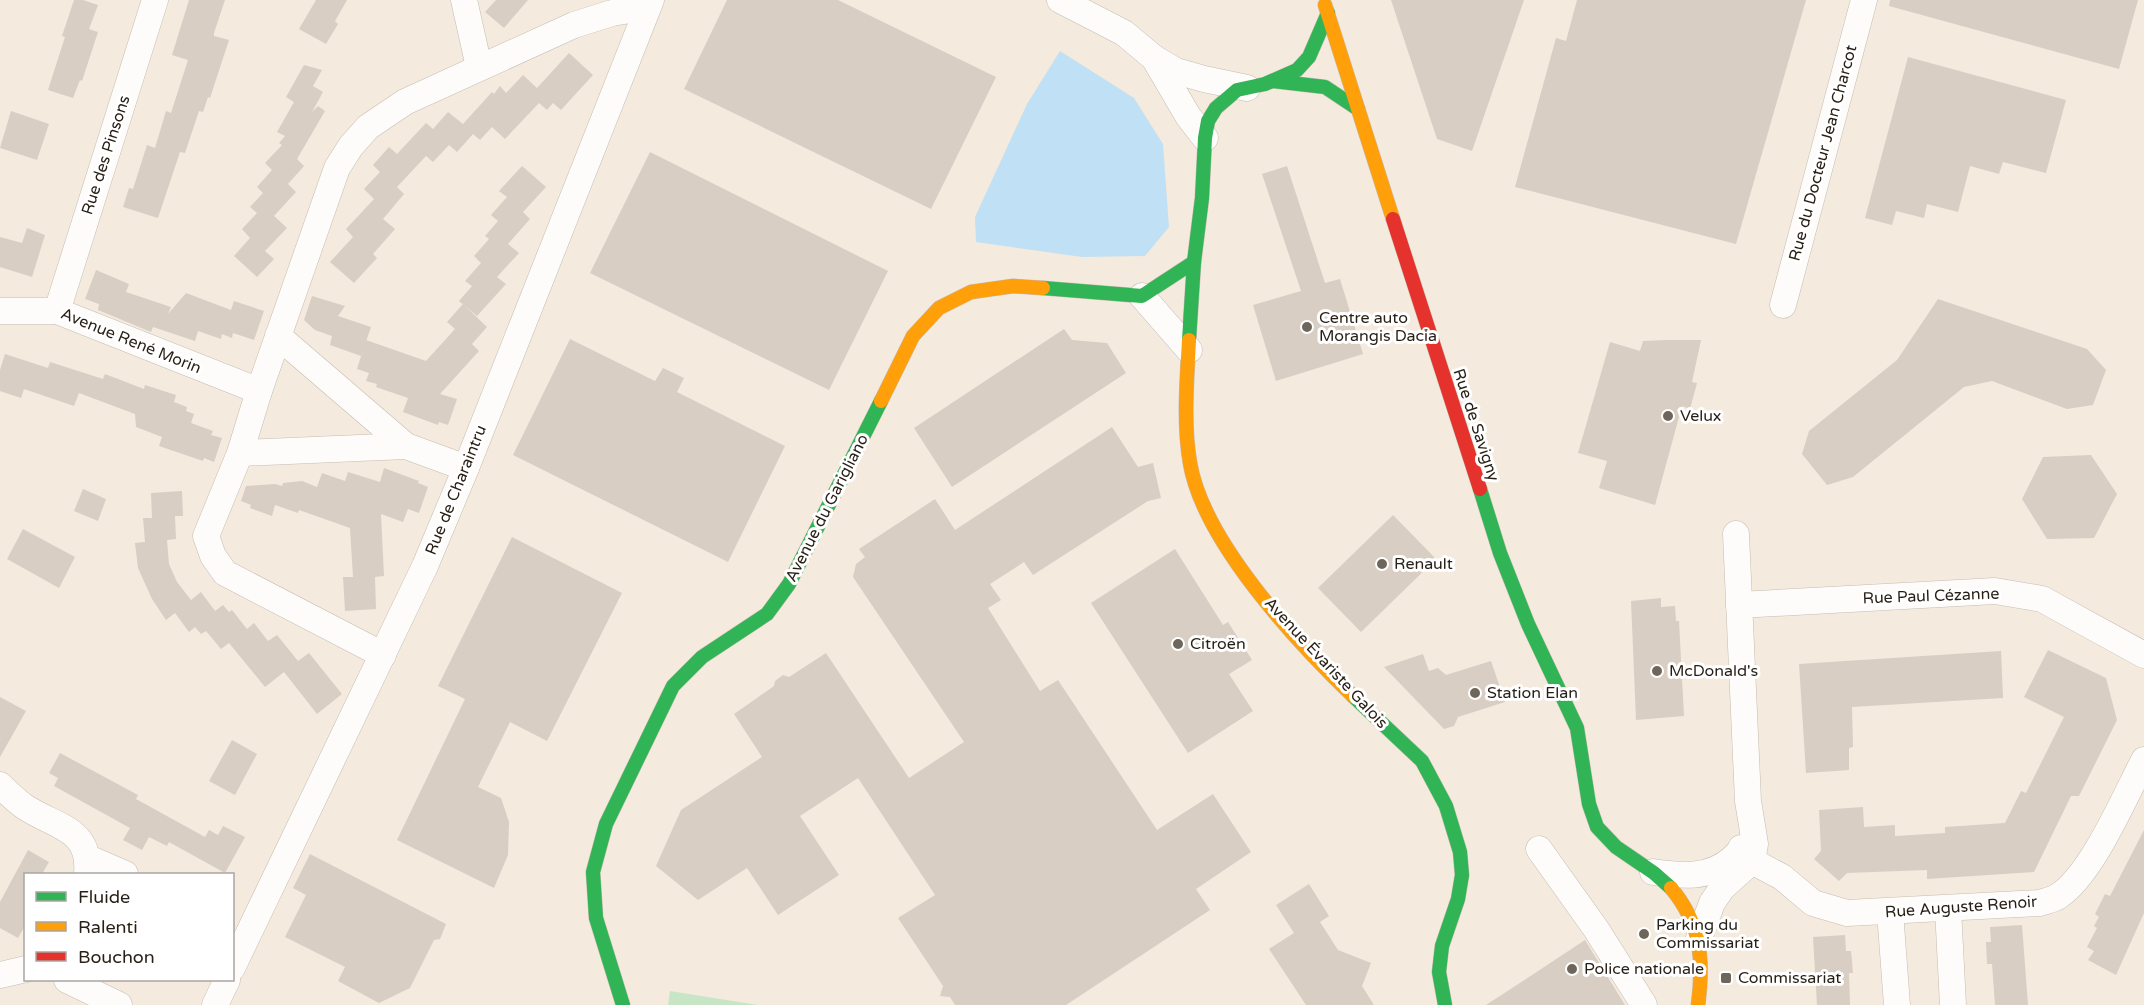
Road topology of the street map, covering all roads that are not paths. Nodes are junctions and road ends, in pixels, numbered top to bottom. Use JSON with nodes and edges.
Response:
{"nodes":[{"id":1,"x":155,"y":0,"type":"edge"},
{"id":2,"x":464,"y":0,"type":"edge"},
{"id":3,"x":1060,"y":0,"type":"edge"},
{"id":4,"x":1864,"y":0,"type":"edge"},
{"id":5,"x":650,"y":3,"type":"edge"},
{"id":6,"x":1326,"y":7,"type":"edge"},
{"id":7,"x":1154,"y":58,"type":"junction"},
{"id":8,"x":479,"y":67,"type":"junction"},
{"id":9,"x":1273,"y":81,"type":"junction"},
{"id":10,"x":1247,"y":88,"type":"junction"},
{"id":11,"x":1358,"y":109,"type":"junction"},
{"id":12,"x":1205,"y":138,"type":"junction"},
{"id":13,"x":1194,"y":262,"type":"junction"},
{"id":14,"x":1142,"y":296,"type":"junction"},
{"id":15,"x":1783,"y":305,"type":"dead end"},
{"id":16,"x":0,"y":311,"type":"edge"},
{"id":17,"x":57,"y":311,"type":"junction"},
{"id":18,"x":278,"y":336,"type":"junction"},
{"id":19,"x":1189,"y":350,"type":"junction"},
{"id":20,"x":259,"y":391,"type":"junction"},
{"id":21,"x":406,"y":446,"type":"junction"},
{"id":22,"x":240,"y":453,"type":"junction"},
{"id":23,"x":466,"y":468,"type":"junction"},
{"id":24,"x":1736,"y":534,"type":"dead end"},
{"id":25,"x":1739,"y":605,"type":"junction"},
{"id":26,"x":2144,"y":655,"type":"edge"},
{"id":27,"x":383,"y":656,"type":"junction"},
{"id":28,"x":2144,"y":760,"type":"edge"},
{"id":29,"x":0,"y":785,"type":"edge"},
{"id":30,"x":1751,"y":822,"type":"junction"},
{"id":31,"x":1539,"y":849,"type":"dead end"},
{"id":32,"x":1752,"y":861,"type":"junction"},
{"id":33,"x":87,"y":866,"type":"edge"},
{"id":34,"x":1653,"y":872,"type":"junction"},
{"id":35,"x":120,"y":873,"type":"edge"},
{"id":36,"x":1948,"y":909,"type":"junction"},
{"id":37,"x":1890,"y":912,"type":"junction"},
{"id":38,"x":1699,"y":938,"type":"junction"},
{"id":39,"x":234,"y":964,"type":"edge"},
{"id":40,"x":24,"y":969,"type":"edge"},
{"id":41,"x":0,"y":975,"type":"edge"},
{"id":42,"x":69,"y":981,"type":"edge"},
{"id":43,"x":226,"y":981,"type":"edge"},
{"id":44,"x":1444,"y":1004,"type":"edge"},
{"id":45,"x":119,"y":1005,"type":"edge"},
{"id":46,"x":214,"y":1005,"type":"edge"},
{"id":47,"x":623,"y":1005,"type":"edge"},
{"id":48,"x":1644,"y":1005,"type":"edge"},
{"id":49,"x":1698,"y":1005,"type":"edge"},
{"id":50,"x":1897,"y":1005,"type":"edge"},
{"id":51,"x":1953,"y":1005,"type":"edge"}],
"edges":[{"from":1,"to":17,"type":"street","name":"Rue des Pinsons"},
{"from":2,"to":8,"type":"street"},
{"from":3,"to":7,"type":"street","name":"Avenue Évariste Galois"},
{"from":4,"to":15,"type":"street","name":"Rue du Docteur Jean Charcot"},
{"from":5,"to":8,"type":"street"},
{"from":5,"to":23,"type":"street","name":"Rue de Charaintru"},
{"from":6,"to":9,"type":"main road","name":"Avenue Évariste Galois"},
{"from":6,"to":11,"type":"main road","name":"Rue de Savigny"},
{"from":7,"to":10,"type":"street","name":"Avenue Évariste Galois"},
{"from":7,"to":12,"type":"street","name":"Avenue Évariste Galois"},
{"from":8,"to":18,"type":"street"},
{"from":9,"to":10,"type":"main road","name":"Avenue Évariste Galois"},
{"from":9,"to":11,"type":"main road"},
{"from":10,"to":12,"type":"main road","name":"Avenue Évariste Galois"},
{"from":11,"to":34,"type":"main road","name":"Rue de Savigny"},
{"from":12,"to":13,"type":"main road","name":"Avenue Évariste Galois"},
{"from":13,"to":14,"type":"main road"},
{"from":13,"to":19,"type":"main road","name":"Avenue Évariste Galois"},
{"from":14,"to":19,"type":"street"},
{"from":14,"to":47,"type":"main road","name":"Avenue du Garigliano"},
{"from":16,"to":17,"type":"street","name":"Avenue René Morin"},
{"from":17,"to":20,"type":"street","name":"Avenue René Morin"},
{"from":18,"to":20,"type":"street"},
{"from":18,"to":21,"type":"street"},
{"from":19,"to":44,"type":"main road","name":"Avenue Évariste Galois"},
{"from":20,"to":22,"type":"street"},
{"from":21,"to":22,"type":"street"},
{"from":21,"to":23,"type":"street"},
{"from":22,"to":27,"type":"street"},
{"from":23,"to":27,"type":"street","name":"Rue de Charaintru"},
{"from":24,"to":25,"type":"street"},
{"from":25,"to":26,"type":"street","name":"Rue Paul Cézanne"},
{"from":25,"to":30,"type":"street"},
{"from":27,"to":39,"type":"street","name":"Rue de Charaintru"},
{"from":28,"to":36,"type":"street","name":"Rue Auguste Renoir"},
{"from":29,"to":33,"type":"street"},
{"from":30,"to":32,"type":"street"},
{"from":30,"to":34,"type":"street"},
{"from":31,"to":48,"type":"street"},
{"from":32,"to":37,"type":"street","name":"Rue Auguste Renoir"},
{"from":32,"to":38,"type":"street"},
{"from":33,"to":35,"type":"street"},
{"from":34,"to":38,"type":"main road","name":"Rue de Savigny"},
{"from":36,"to":37,"type":"street","name":"Rue Auguste Renoir"},
{"from":36,"to":51,"type":"street"},
{"from":37,"to":50,"type":"street"},
{"from":38,"to":49,"type":"main road","name":"Rue de Savigny"},
{"from":40,"to":41,"type":"street"},
{"from":42,"to":45,"type":"street"},
{"from":43,"to":46,"type":"street"}]}
